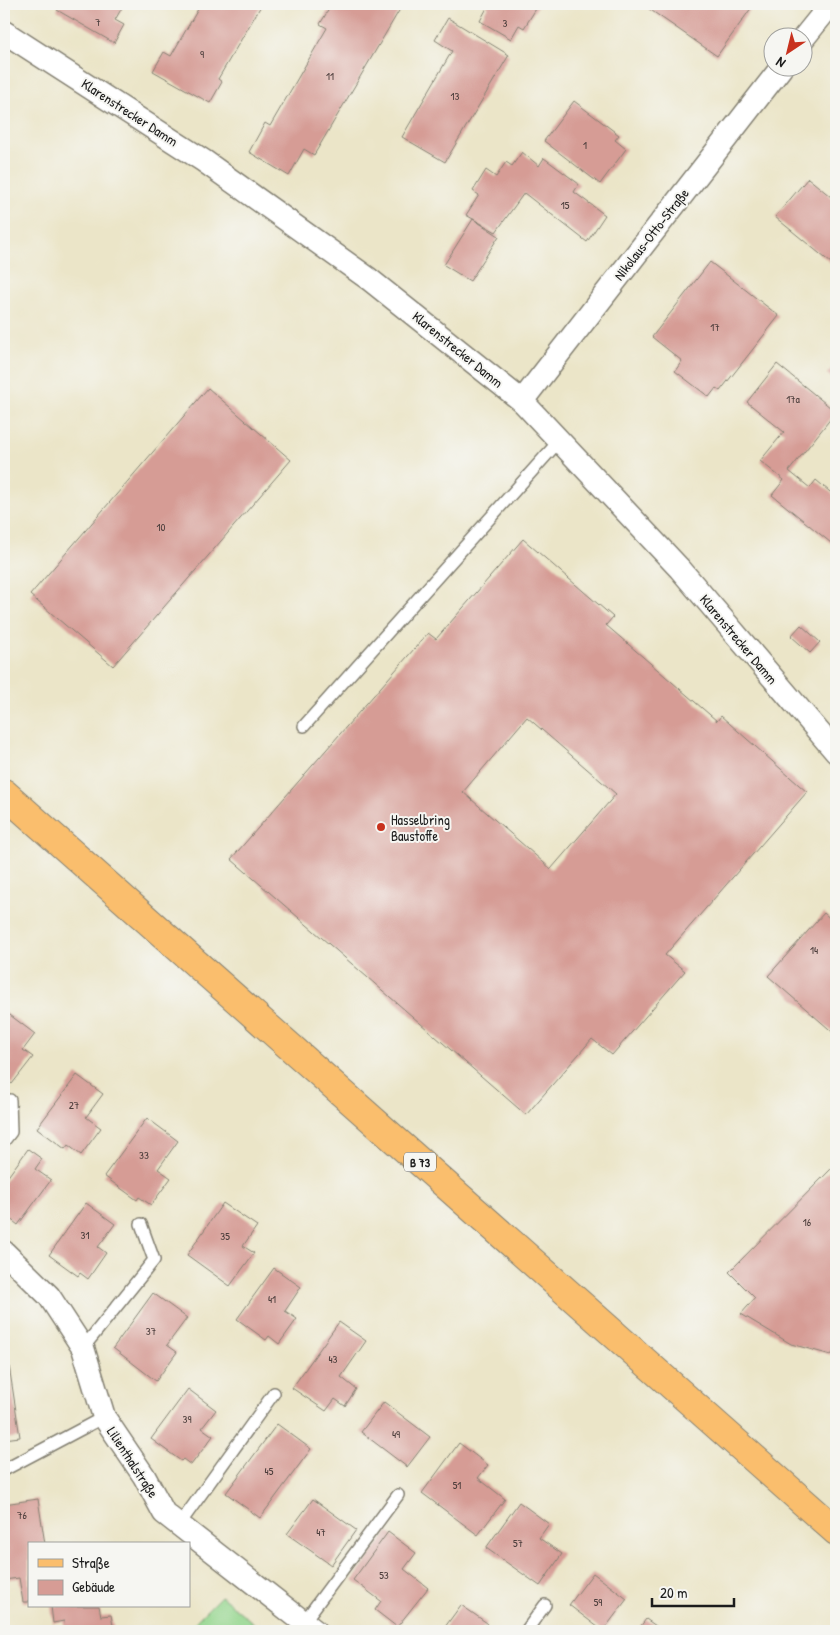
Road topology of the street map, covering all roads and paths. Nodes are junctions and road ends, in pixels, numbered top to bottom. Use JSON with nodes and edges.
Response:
{"nodes":[{"id":1,"x":831,"y":4,"type":"edge"},
{"id":2,"x":812,"y":28,"type":"edge"},
{"id":3,"x":4,"y":32,"type":"edge"},
{"id":4,"x":773,"y":78,"type":"edge"},
{"id":5,"x":522,"y":401,"type":"junction"},
{"id":6,"x":559,"y":441,"type":"junction"},
{"id":7,"x":304,"y":726,"type":"dead end"},
{"id":8,"x":836,"y":752,"type":"edge"},
{"id":9,"x":4,"y":793,"type":"edge"},
{"id":10,"x":10,"y":1100,"type":"dead end"},
{"id":11,"x":4,"y":1141,"type":"edge"},
{"id":12,"x":141,"y":1224,"type":"dead end"},
{"id":13,"x":4,"y":1252,"type":"edge"},
{"id":14,"x":83,"y":1348,"type":"junction"},
{"id":15,"x":274,"y":1392,"type":"dead end"},
{"id":16,"x":104,"y":1418,"type":"junction"},
{"id":17,"x":4,"y":1470,"type":"edge"},
{"id":18,"x":398,"y":1495,"type":"dead end"},
{"id":19,"x":179,"y":1525,"type":"junction"},
{"id":20,"x":836,"y":1531,"type":"edge"},
{"id":21,"x":545,"y":1605,"type":"dead end"},
{"id":22,"x":309,"y":1627,"type":"edge"},
{"id":23,"x":526,"y":1631,"type":"edge"}],
"edges":[{"from":1,"to":2,"type":"street"},
{"from":3,"to":5,"type":"street","name":"Klarenstrecker Damm"},
{"from":4,"to":5,"type":"street","name":"Nikolaus-Otto-Straße"},
{"from":5,"to":6,"type":"street","name":"Klarenstrecker Damm"},
{"from":6,"to":7,"type":"lane"},
{"from":6,"to":8,"type":"street","name":"Klarenstrecker Damm"},
{"from":9,"to":20,"type":"main road","number":"B 73"},
{"from":10,"to":11,"type":"lane"},
{"from":12,"to":14,"type":"lane"},
{"from":13,"to":14,"type":"street","name":"Lilienthalstraße"},
{"from":14,"to":16,"type":"street","name":"Lilienthalstraße"},
{"from":15,"to":19,"type":"lane"},
{"from":16,"to":17,"type":"lane"},
{"from":16,"to":19,"type":"street","name":"Lilienthalstraße"},
{"from":18,"to":22,"type":"lane"},
{"from":19,"to":22,"type":"street","name":"Lilienthalstraße"},
{"from":21,"to":23,"type":"lane"}]}
